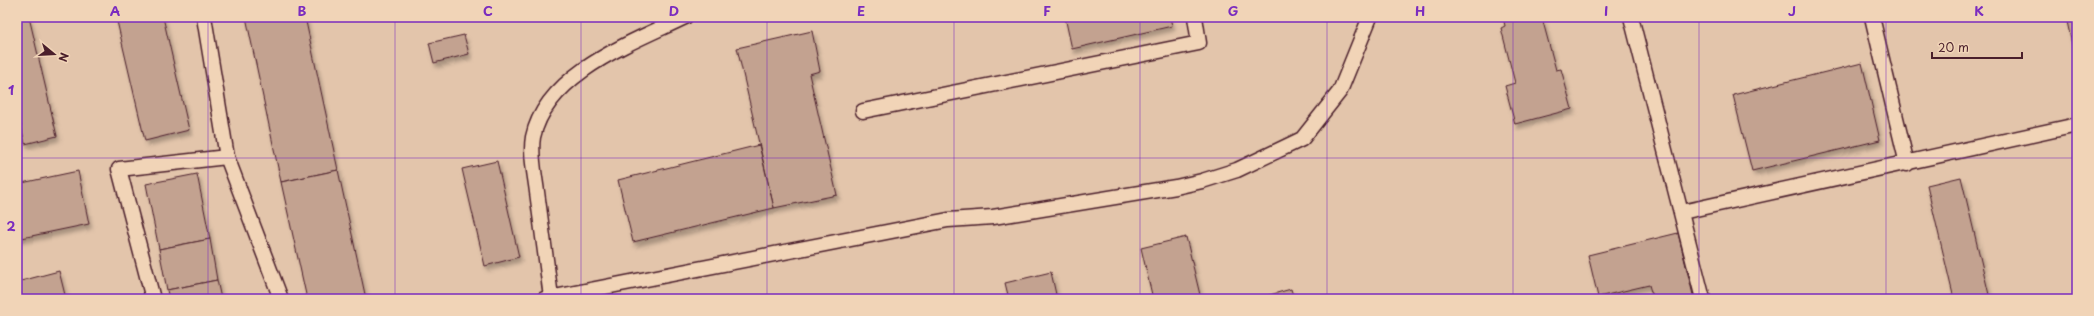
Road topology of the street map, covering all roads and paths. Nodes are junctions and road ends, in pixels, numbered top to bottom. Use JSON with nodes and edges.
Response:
{"nodes":[{"id":1,"x":204,"y":17,"type":"edge"},
{"id":2,"x":685,"y":17,"type":"edge"},
{"id":3,"x":1195,"y":17,"type":"edge"},
{"id":4,"x":1370,"y":17,"type":"edge"},
{"id":5,"x":1631,"y":17,"type":"edge"},
{"id":6,"x":1872,"y":17,"type":"edge"},
{"id":7,"x":863,"y":111,"type":"dead end"},
{"id":8,"x":2077,"y":125,"type":"edge"},
{"id":9,"x":227,"y":157,"type":"junction"},
{"id":10,"x":1907,"y":164,"type":"junction"},
{"id":11,"x":1682,"y":212,"type":"junction"},
{"id":12,"x":547,"y":298,"type":"edge"},
{"id":13,"x":153,"y":299,"type":"edge"},
{"id":14,"x":281,"y":299,"type":"edge"},
{"id":15,"x":1703,"y":299,"type":"edge"}],
"edges":[{"from":1,"to":9,"type":"lane"},
{"from":2,"to":12,"type":"lane"},
{"from":3,"to":7,"type":"lane"},
{"from":4,"to":12,"type":"lane"},
{"from":5,"to":11,"type":"lane"},
{"from":6,"to":10,"type":"lane"},
{"from":8,"to":10,"type":"lane"},
{"from":9,"to":13,"type":"lane"},
{"from":9,"to":14,"type":"lane"},
{"from":10,"to":11,"type":"lane"},
{"from":11,"to":15,"type":"lane"}]}
